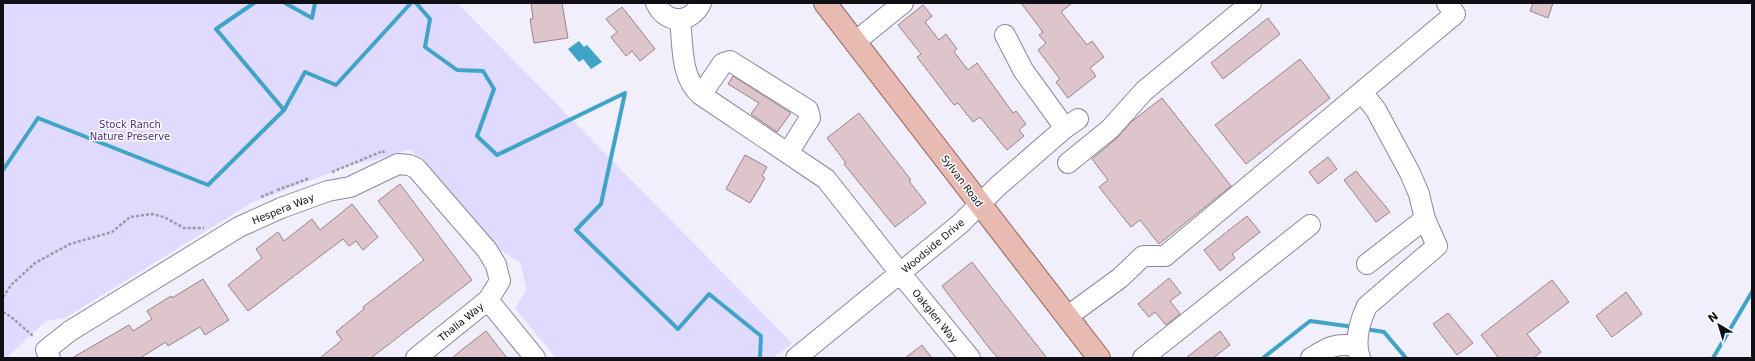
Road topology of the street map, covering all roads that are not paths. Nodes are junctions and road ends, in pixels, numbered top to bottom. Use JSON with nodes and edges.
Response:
{"nodes":[{"id":1,"x":656,"y":3,"type":"edge"},
{"id":2,"x":701,"y":3,"type":"edge"},
{"id":3,"x":825,"y":3,"type":"edge"},
{"id":4,"x":903,"y":3,"type":"edge"},
{"id":5,"x":1251,"y":3,"type":"edge"},
{"id":6,"x":1447,"y":3,"type":"edge"},
{"id":7,"x":680,"y":20,"type":"junction"},
{"id":8,"x":1005,"y":35,"type":"dead end"},
{"id":9,"x":855,"y":42,"type":"junction"},
{"id":10,"x":1362,"y":92,"type":"junction"},
{"id":11,"x":701,"y":95,"type":"junction"},
{"id":12,"x":788,"y":153,"type":"junction"},
{"id":13,"x":1068,"y":163,"type":"dead end"},
{"id":14,"x":980,"y":205,"type":"junction"},
{"id":15,"x":1425,"y":219,"type":"junction"},
{"id":16,"x":1310,"y":225,"type":"dead end"},
{"id":17,"x":1367,"y":264,"type":"dead end"},
{"id":18,"x":900,"y":273,"type":"junction"},
{"id":19,"x":500,"y":281,"type":"joint"},
{"id":20,"x":488,"y":300,"type":"junction"},
{"id":21,"x":1068,"y":316,"type":"junction"},
{"id":22,"x":1359,"y":340,"type":"edge"},
{"id":23,"x":50,"y":358,"type":"edge"},
{"id":24,"x":416,"y":358,"type":"edge"},
{"id":25,"x":535,"y":358,"type":"edge"},
{"id":26,"x":796,"y":358,"type":"edge"},
{"id":27,"x":970,"y":358,"type":"edge"},
{"id":28,"x":1099,"y":358,"type":"edge"},
{"id":29,"x":1143,"y":358,"type":"edge"},
{"id":30,"x":1311,"y":358,"type":"edge"}],
"edges":[{"from":1,"to":7,"type":"street"},
{"from":2,"to":7,"type":"street"},
{"from":3,"to":9,"type":"main road","name":"Sylvan Road"},
{"from":4,"to":9,"type":"street"},
{"from":5,"to":13,"type":"street"},
{"from":6,"to":10,"type":"street"},
{"from":7,"to":11,"type":"street","name":"Oakglen Way"},
{"from":8,"to":14,"type":"street","name":"Woodside Drive"},
{"from":9,"to":14,"type":"main road","name":"Sylvan Road"},
{"from":10,"to":15,"type":"street"},
{"from":10,"to":21,"type":"street"},
{"from":11,"to":12,"type":"street","name":"Oakglen Way"},
{"from":11,"to":12,"type":"street"},
{"from":12,"to":18,"type":"street","name":"Oakglen Way"},
{"from":14,"to":18,"type":"street","name":"Woodside Drive"},
{"from":14,"to":21,"type":"main road","name":"Sylvan Road"},
{"from":15,"to":17,"type":"street"},
{"from":15,"to":22,"type":"street"},
{"from":16,"to":29,"type":"street"},
{"from":18,"to":26,"type":"street","name":"Woodside Drive"},
{"from":18,"to":27,"type":"street","name":"Oakglen Way"},
{"from":19,"to":20,"type":"street","name":"Thalia Way"},
{"from":19,"to":23,"type":"street","name":"Hespera Way"},
{"from":20,"to":24,"type":"street","name":"Thalia Way"},
{"from":20,"to":25,"type":"street"},
{"from":21,"to":28,"type":"main road","name":"Sylvan Road"},
{"from":22,"to":30,"type":"street"}]}
